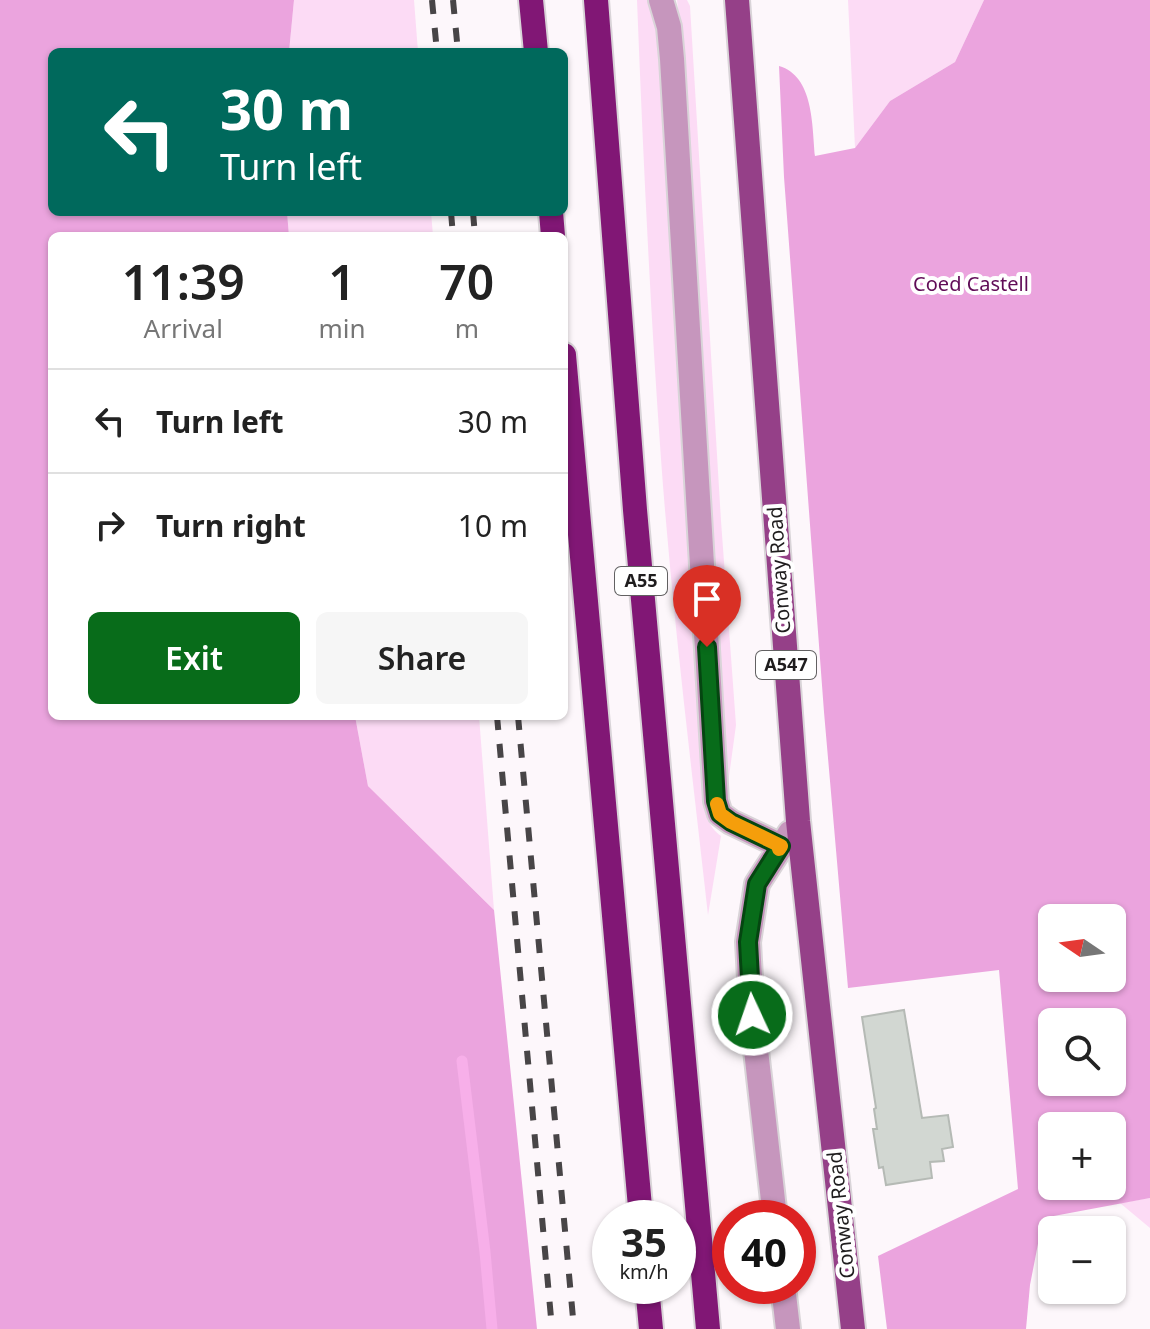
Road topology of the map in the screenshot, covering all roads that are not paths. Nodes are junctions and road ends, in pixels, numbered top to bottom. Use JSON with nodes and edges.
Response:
{"nodes":[{"id":1,"x":531,"y":0,"type":"edge"},
{"id":2,"x":596,"y":0,"type":"edge"},
{"id":3,"x":661,"y":0,"type":"edge"},
{"id":4,"x":737,"y":0,"type":"edge"},
{"id":5,"x":536,"y":48,"type":"edge"},
{"id":6,"x":568,"y":400,"type":"edge"},
{"id":7,"x":798,"y":821,"type":"junction"},
{"id":8,"x":781,"y":846,"type":"junction"},
{"id":9,"x":639,"y":1200,"type":"edge"},
{"id":10,"x":773,"y":1200,"type":"edge"},
{"id":11,"x":649,"y":1304,"type":"edge"},
{"id":12,"x":785,"y":1304,"type":"edge"},
{"id":13,"x":651,"y":1329,"type":"edge"},
{"id":14,"x":708,"y":1329,"type":"edge"},
{"id":15,"x":788,"y":1329,"type":"edge"},
{"id":16,"x":853,"y":1329,"type":"edge"}],
"edges":[{"from":1,"to":5,"type":"highway"},
{"from":2,"to":14,"type":"highway","number":"A55"},
{"from":3,"to":8,"type":"street"},
{"from":4,"to":7,"type":"main road","name":"Conway Road","number":"A547"},
{"from":6,"to":9,"type":"highway","number":"A55"},
{"from":7,"to":8,"type":"street"},
{"from":7,"to":16,"type":"main road","name":"Conway Road","number":"A547"},
{"from":8,"to":10,"type":"street"},
{"from":11,"to":13,"type":"highway"},
{"from":12,"to":15,"type":"street"}]}
